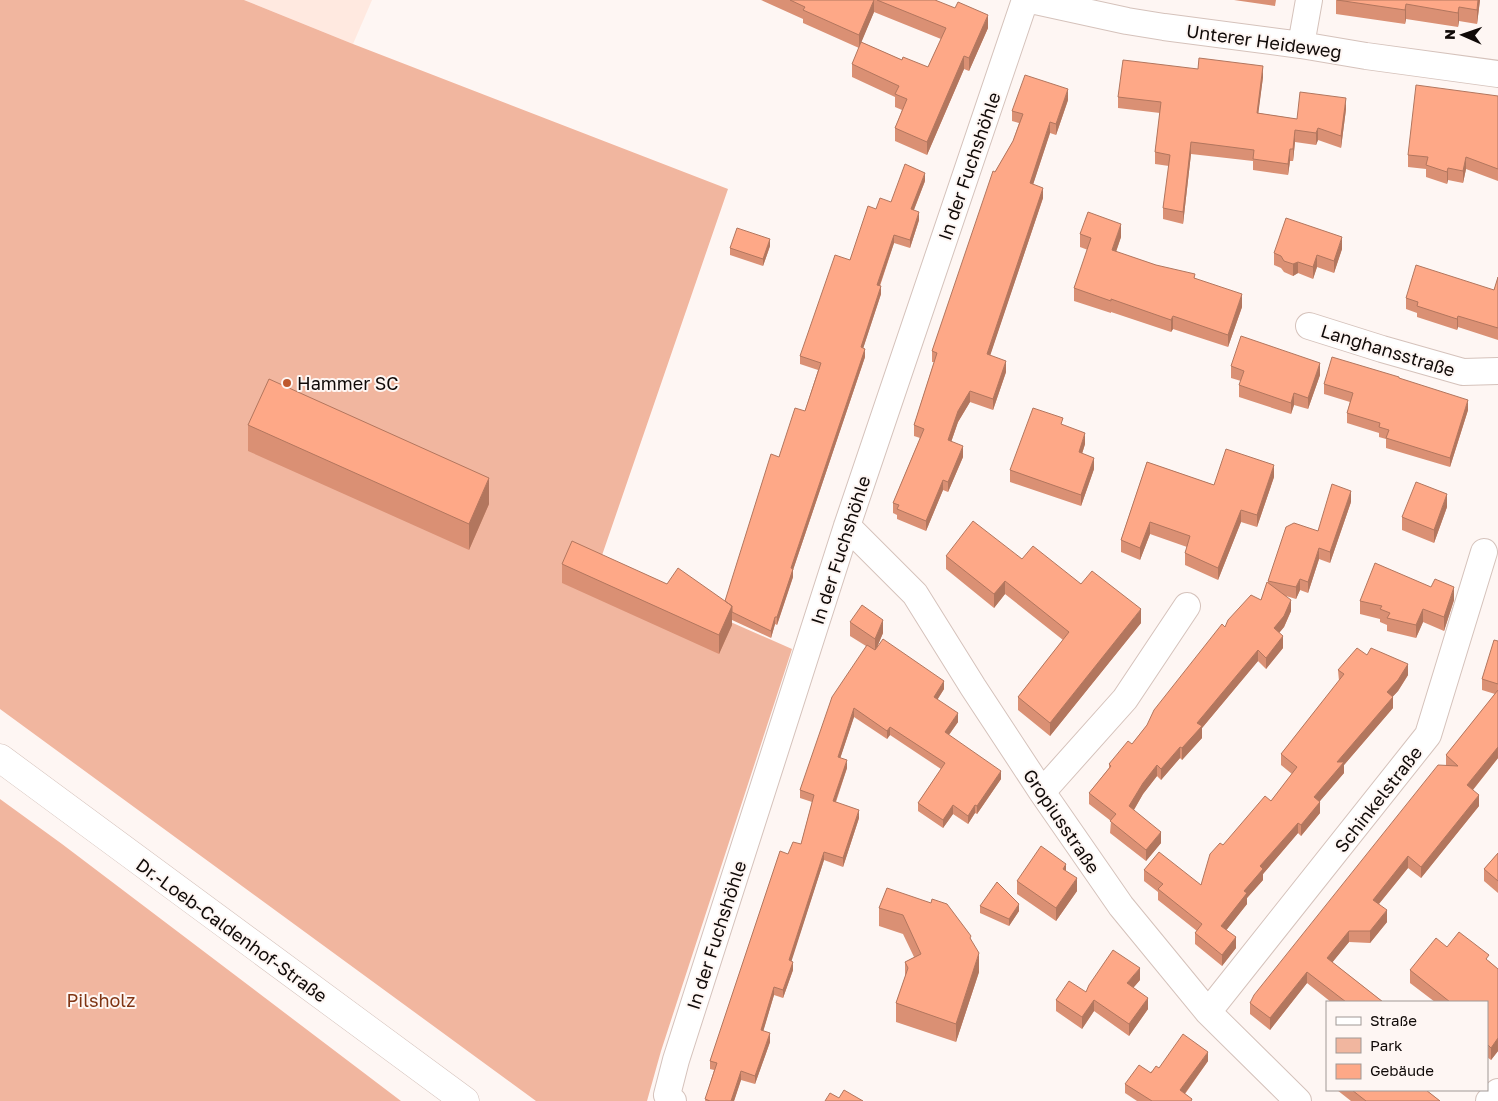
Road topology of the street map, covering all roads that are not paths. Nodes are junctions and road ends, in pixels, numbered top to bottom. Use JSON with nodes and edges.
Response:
{"nodes":[{"id":1,"x":1025,"y":0,"type":"edge"},
{"id":2,"x":1031,"y":0,"type":"edge"},
{"id":3,"x":1309,"y":0,"type":"edge"},
{"id":4,"x":1301,"y":45,"type":"junction"},
{"id":5,"x":1498,"y":74,"type":"edge"},
{"id":6,"x":1309,"y":326,"type":"dead end"},
{"id":7,"x":1498,"y":371,"type":"edge"},
{"id":8,"x":847,"y":526,"type":"junction"},
{"id":9,"x":1484,"y":552,"type":"dead end"},
{"id":10,"x":1187,"y":606,"type":"dead end"},
{"id":11,"x":0,"y":758,"type":"edge"},
{"id":12,"x":1042,"y":792,"type":"junction"},
{"id":13,"x":1208,"y":1012,"type":"junction"},
{"id":14,"x":1498,"y":1092,"type":"edge"},
{"id":15,"x":464,"y":1101,"type":"edge"},
{"id":16,"x":673,"y":1101,"type":"edge"},
{"id":17,"x":1298,"y":1101,"type":"edge"},
{"id":18,"x":1489,"y":1101,"type":"edge"}],
"edges":[{"from":1,"to":8,"type":"street","name":"In der Fuchshöhle"},
{"from":2,"to":4,"type":"street","name":"Unterer Heideweg"},
{"from":3,"to":4,"type":"street"},
{"from":4,"to":5,"type":"street","name":"Unterer Heideweg"},
{"from":6,"to":7,"type":"street","name":"Langhansstraße"},
{"from":8,"to":12,"type":"street","name":"Gropiusstraße"},
{"from":8,"to":16,"type":"street","name":"In der Fuchshöhle"},
{"from":9,"to":13,"type":"street","name":"Schinkelstraße"},
{"from":10,"to":12,"type":"street"},
{"from":11,"to":15,"type":"main road","name":"Dr.-Loeb-Caldenhof-Straße"},
{"from":12,"to":13,"type":"street","name":"Gropiusstraße"},
{"from":13,"to":17,"type":"street","name":"Gropiusstraße"},
{"from":14,"to":18,"type":"street"}]}
